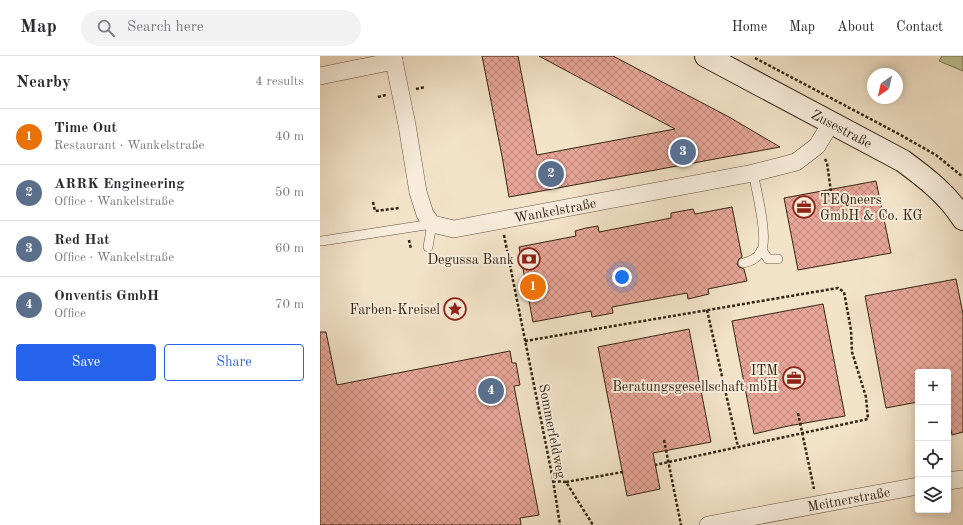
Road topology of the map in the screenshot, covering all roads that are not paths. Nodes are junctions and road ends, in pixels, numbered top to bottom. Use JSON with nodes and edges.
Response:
{"nodes":[{"id":1,"x":706,"y":56,"type":"edge"},
{"id":2,"x":394,"y":58,"type":"edge"},
{"id":3,"x":320,"y":76,"type":"edge"},
{"id":4,"x":831,"y":123,"type":"junction"},
{"id":5,"x":753,"y":173,"type":"junction"},
{"id":6,"x":963,"y":219,"type":"edge"},
{"id":7,"x":432,"y":224,"type":"junction"},
{"id":8,"x":322,"y":242,"type":"dead end"},
{"id":9,"x":428,"y":247,"type":"dead end"},
{"id":10,"x":762,"y":250,"type":"junction"},
{"id":11,"x":778,"y":259,"type":"dead end"},
{"id":12,"x":743,"y":263,"type":"dead end"},
{"id":13,"x":963,"y":479,"type":"edge"},
{"id":14,"x":951,"y":481,"type":"edge"},
{"id":15,"x":915,"y":487,"type":"edge"},
{"id":16,"x":708,"y":525,"type":"edge"}],
"edges":[{"from":1,"to":4,"type":"street","name":"Zusestraße"},
{"from":2,"to":3,"type":"street"},
{"from":2,"to":7,"type":"street"},
{"from":4,"to":5,"type":"street","name":"Wankelstraße"},
{"from":4,"to":6,"type":"street","name":"Zusestraße"},
{"from":5,"to":7,"type":"street","name":"Wankelstraße"},
{"from":5,"to":10,"type":"lane"},
{"from":7,"to":8,"type":"lane"},
{"from":7,"to":9,"type":"lane"},
{"from":10,"to":11,"type":"lane"},
{"from":10,"to":12,"type":"lane"},
{"from":13,"to":14,"type":"street"},
{"from":15,"to":16,"type":"street","name":"Meitnerstraße"}]}
